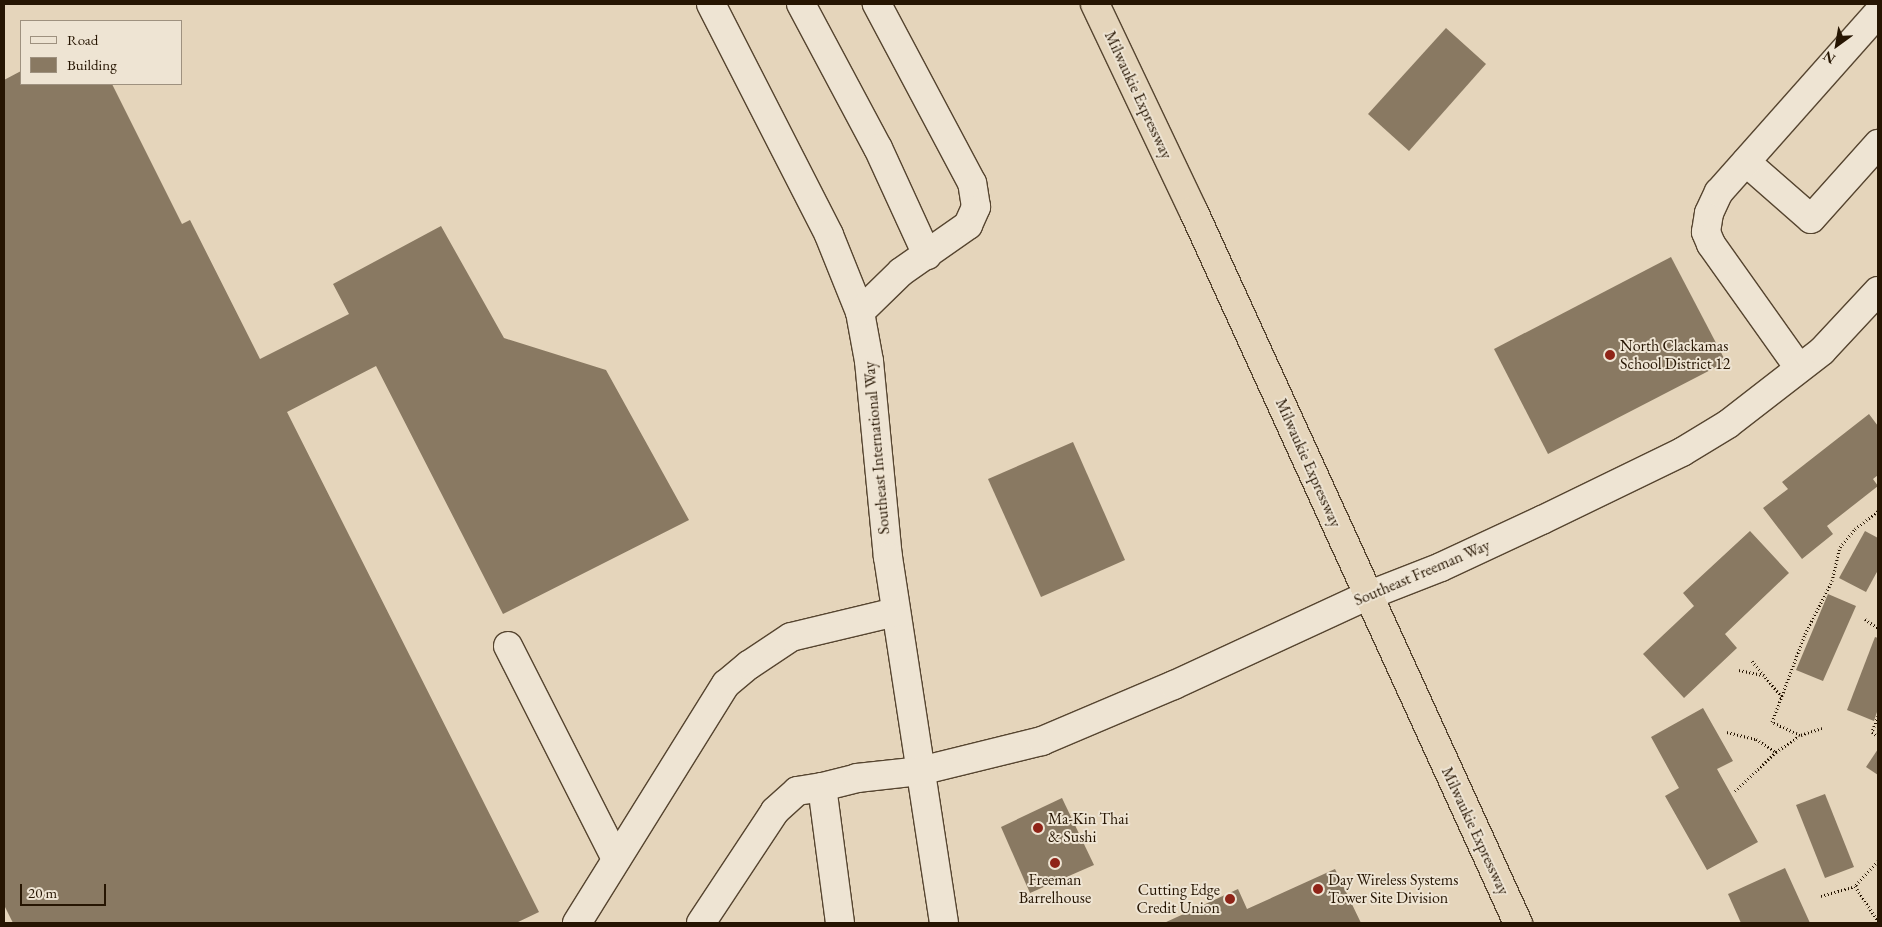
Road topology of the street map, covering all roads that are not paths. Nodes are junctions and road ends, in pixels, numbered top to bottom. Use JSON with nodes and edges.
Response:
{"nodes":[{"id":1,"x":711,"y":4,"type":"edge"},
{"id":2,"x":801,"y":4,"type":"edge"},
{"id":3,"x":877,"y":4,"type":"edge"},
{"id":4,"x":1095,"y":4,"type":"edge"},
{"id":5,"x":1878,"y":13,"type":"edge"},
{"id":6,"x":1878,"y":144,"type":"edge"},
{"id":7,"x":1746,"y":162,"type":"junction"},
{"id":8,"x":927,"y":254,"type":"junction"},
{"id":9,"x":1878,"y":291,"type":"edge"},
{"id":10,"x":860,"y":312,"type":"junction"},
{"id":11,"x":1799,"y":368,"type":"junction"},
{"id":12,"x":1367,"y":596,"type":"junction"},
{"id":13,"x":896,"y":612,"type":"junction"},
{"id":14,"x":508,"y":646,"type":"dead end"},
{"id":15,"x":920,"y":771,"type":"junction"},
{"id":16,"x":822,"y":787,"type":"junction"},
{"id":17,"x":616,"y":859,"type":"junction"},
{"id":18,"x":577,"y":923,"type":"edge"},
{"id":19,"x":701,"y":923,"type":"edge"},
{"id":20,"x":840,"y":923,"type":"edge"},
{"id":21,"x":944,"y":923,"type":"edge"},
{"id":22,"x":1518,"y":923,"type":"edge"}],
"edges":[{"from":1,"to":10,"type":"street","name":"Southeast International Way"},
{"from":2,"to":8,"type":"street"},
{"from":3,"to":8,"type":"street"},
{"from":4,"to":12,"type":"highway","name":"Milwaukie Expressway"},
{"from":5,"to":7,"type":"street"},
{"from":6,"to":7,"type":"street"},
{"from":7,"to":11,"type":"street"},
{"from":8,"to":10,"type":"street"},
{"from":9,"to":11,"type":"street","name":"Southeast Freeman Way"},
{"from":10,"to":13,"type":"street","name":"Southeast International Way"},
{"from":11,"to":12,"type":"street","name":"Southeast Freeman Way"},
{"from":12,"to":15,"type":"street","name":"Southeast Freeman Way"},
{"from":12,"to":22,"type":"highway","name":"Milwaukie Expressway"},
{"from":13,"to":15,"type":"street","name":"Southeast International Way"},
{"from":13,"to":17,"type":"street"},
{"from":14,"to":17,"type":"street"},
{"from":15,"to":16,"type":"street","name":"Southeast Freeman Way"},
{"from":15,"to":21,"type":"street","name":"Southeast International Way"},
{"from":16,"to":19,"type":"street","name":"Southeast Freeman Way"},
{"from":16,"to":20,"type":"street"},
{"from":17,"to":18,"type":"street"}]}
